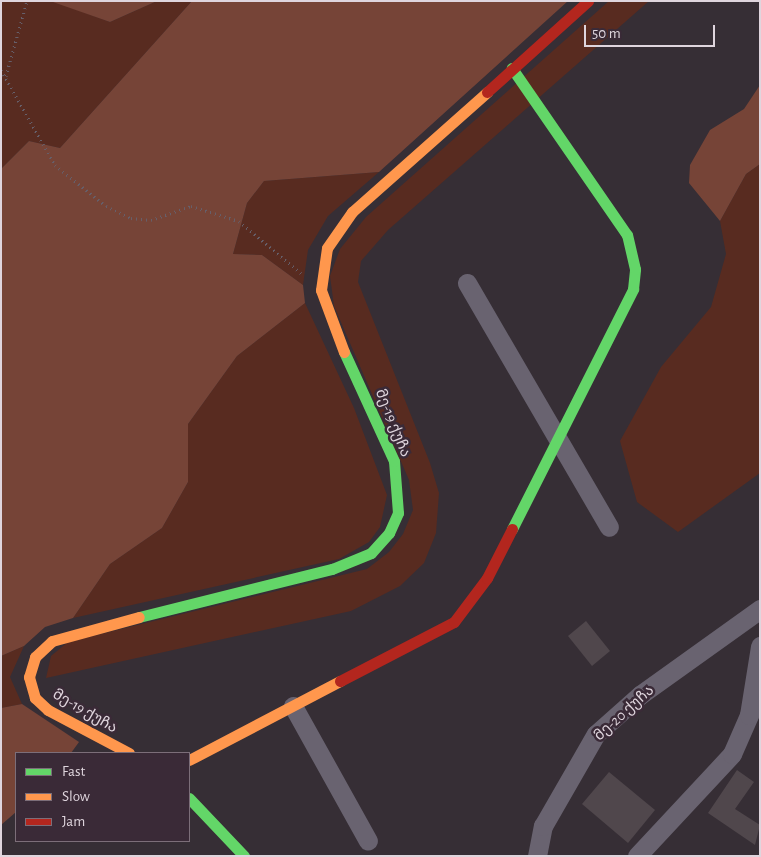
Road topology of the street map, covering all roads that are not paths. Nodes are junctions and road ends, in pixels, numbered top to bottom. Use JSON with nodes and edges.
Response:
{"nodes":[{"id":1,"x":588,"y":1,"type":"edge"},
{"id":2,"x":512,"y":68,"type":"junction"},
{"id":3,"x":467,"y":283,"type":"dead end"},
{"id":4,"x":557,"y":439,"type":"junction"},
{"id":5,"x":609,"y":527,"type":"dead end"},
{"id":6,"x":760,"y":609,"type":"edge"},
{"id":7,"x":760,"y":646,"type":"edge"},
{"id":8,"x":292,"y":706,"type":"junction"},
{"id":9,"x":127,"y":752,"type":"edge"},
{"id":10,"x":190,"y":759,"type":"edge"},
{"id":11,"x":190,"y":799,"type":"edge"},
{"id":12,"x":368,"y":841,"type":"dead end"},
{"id":13,"x":244,"y":856,"type":"edge"},
{"id":14,"x":537,"y":856,"type":"edge"},
{"id":15,"x":636,"y":856,"type":"edge"}],
"edges":[{"from":1,"to":2,"type":"street","name":"მე-19 ქუჩა"},
{"from":2,"to":4,"type":"street"},
{"from":2,"to":9,"type":"street","name":"მე-19 ქუჩა"},
{"from":3,"to":4,"type":"street"},
{"from":4,"to":5,"type":"street"},
{"from":4,"to":8,"type":"street"},
{"from":6,"to":14,"type":"street","name":"მე-20 ქუჩა"},
{"from":7,"to":15,"type":"street"},
{"from":8,"to":10,"type":"street"},
{"from":8,"to":12,"type":"street"},
{"from":11,"to":13,"type":"street"}]}
